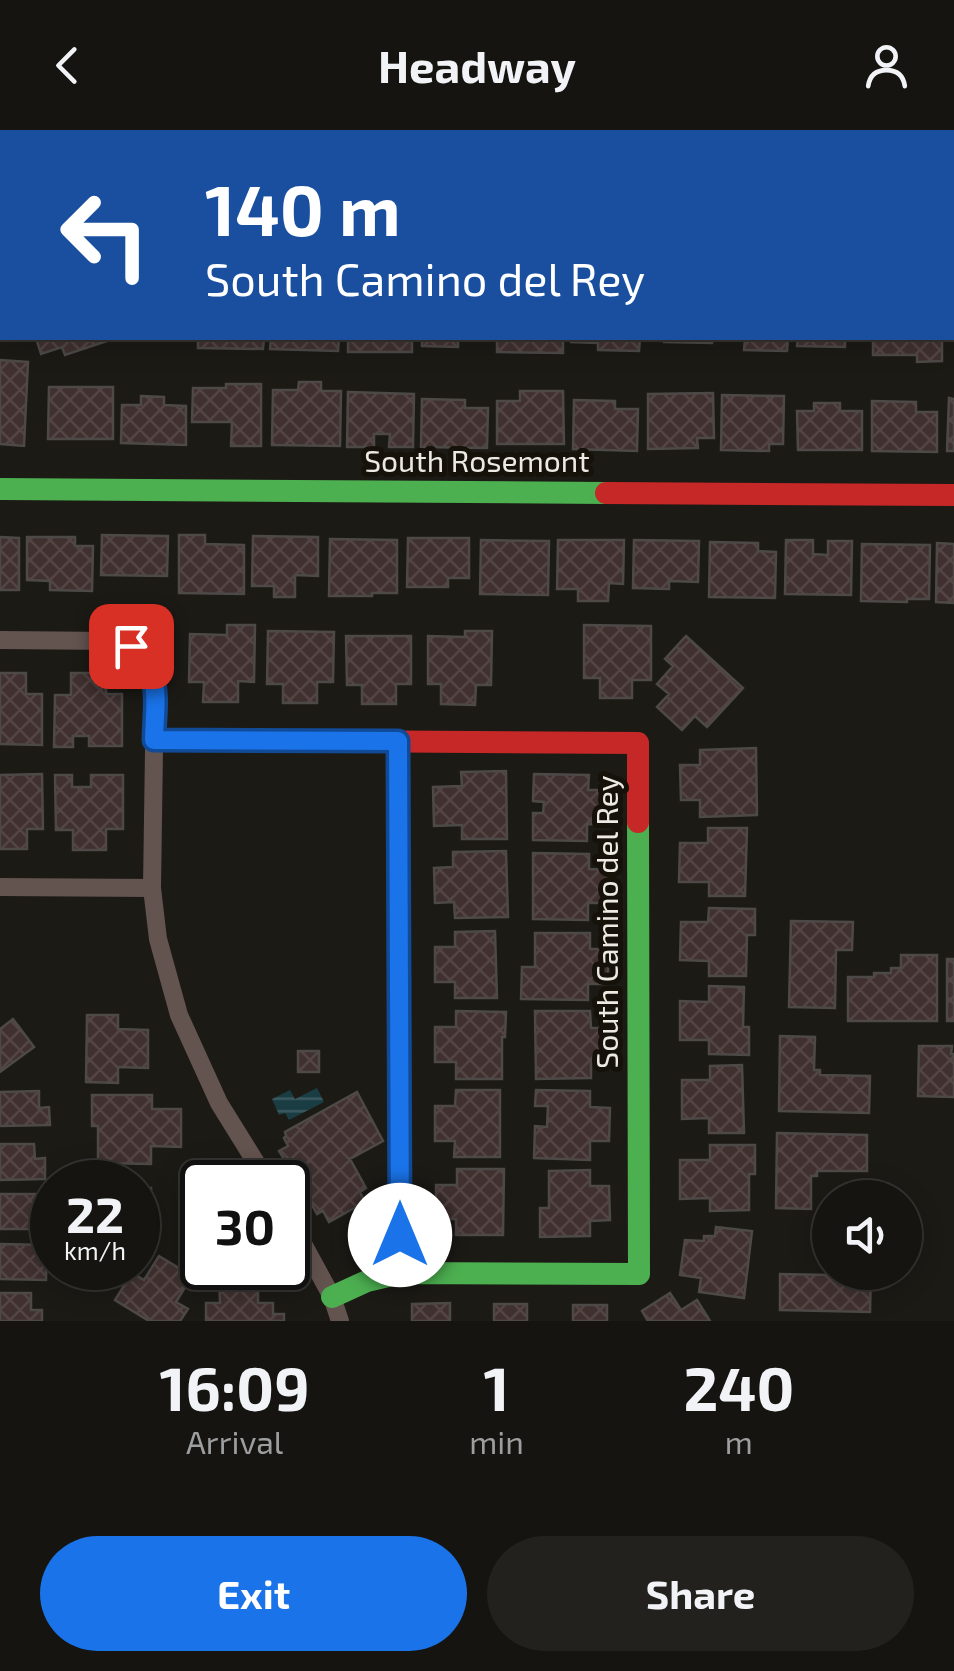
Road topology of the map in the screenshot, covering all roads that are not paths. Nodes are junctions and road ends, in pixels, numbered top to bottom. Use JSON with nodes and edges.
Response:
{"nodes":[{"id":1,"x":0,"y":489,"type":"edge"},
{"id":2,"x":954,"y":495,"type":"edge"},
{"id":3,"x":0,"y":640,"type":"edge"},
{"id":4,"x":154,"y":740,"type":"junction"},
{"id":5,"x":398,"y":741,"type":"junction"},
{"id":6,"x":0,"y":887,"type":"edge"},
{"id":7,"x":152,"y":888,"type":"junction"},
{"id":8,"x":255,"y":1160,"type":"edge"},
{"id":9,"x":310,"y":1256,"type":"edge"},
{"id":10,"x":401,"y":1273,"type":"junction"},
{"id":11,"x":332,"y":1296,"type":"junction"},
{"id":12,"x":340,"y":1321,"type":"edge"}],
"edges":[{"from":1,"to":2,"type":"street","name":"South Rosemont"},
{"from":3,"to":4,"type":"street"},
{"from":4,"to":5,"type":"street","name":"South Camino del Rey"},
{"from":4,"to":7,"type":"street"},
{"from":5,"to":10,"type":"street"},
{"from":5,"to":10,"type":"street","name":"South Camino del Rey"},
{"from":6,"to":7,"type":"street"},
{"from":7,"to":8,"type":"street"},
{"from":9,"to":11,"type":"street"},
{"from":10,"to":11,"type":"street","name":"South Camino del Rey"},
{"from":11,"to":12,"type":"street"}]}
